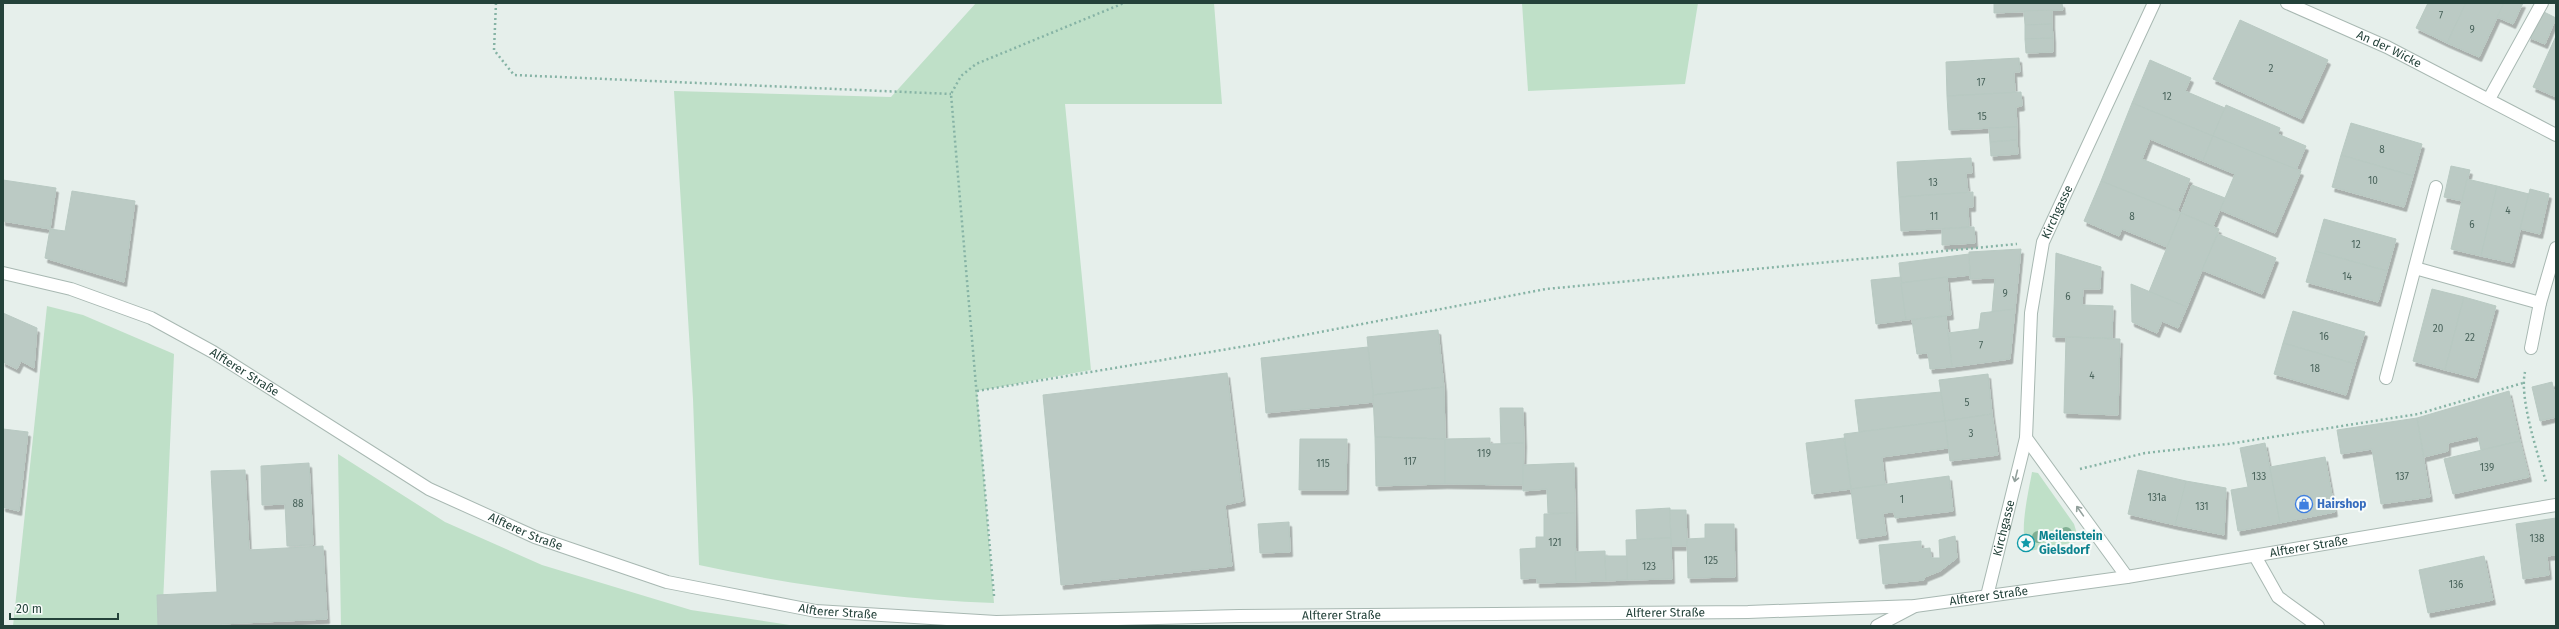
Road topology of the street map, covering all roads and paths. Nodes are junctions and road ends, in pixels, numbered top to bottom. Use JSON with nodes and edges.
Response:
{"nodes":[{"id":1,"x":496,"y":3,"type":"edge"},
{"id":2,"x":1124,"y":3,"type":"edge"},
{"id":3,"x":2154,"y":3,"type":"edge"},
{"id":4,"x":2287,"y":3,"type":"edge"},
{"id":5,"x":2542,"y":3,"type":"edge"},
{"id":6,"x":951,"y":94,"type":"junction"},
{"id":7,"x":2490,"y":99,"type":"junction"},
{"id":8,"x":2556,"y":135,"type":"edge"},
{"id":9,"x":2436,"y":187,"type":"dead end"},
{"id":10,"x":2043,"y":242,"type":"junction"},
{"id":11,"x":2556,"y":248,"type":"edge"},
{"id":12,"x":2415,"y":268,"type":"junction"},
{"id":13,"x":3,"y":273,"type":"edge"},
{"id":14,"x":2540,"y":303,"type":"junction"},
{"id":15,"x":2531,"y":348,"type":"dead end"},
{"id":16,"x":2386,"y":378,"type":"dead end"},
{"id":17,"x":977,"y":391,"type":"junction"},
{"id":18,"x":2026,"y":438,"type":"junction"},
{"id":19,"x":2055,"y":476,"type":"junction"},
{"id":20,"x":2554,"y":505,"type":"edge"},
{"id":21,"x":2255,"y":556,"type":"junction"},
{"id":22,"x":2128,"y":577,"type":"junction"},
{"id":23,"x":1988,"y":596,"type":"junction"},
{"id":24,"x":1915,"y":606,"type":"junction"},
{"id":25,"x":996,"y":622,"type":"junction"},
{"id":26,"x":1877,"y":626,"type":"edge"},
{"id":27,"x":2318,"y":626,"type":"edge"}],
"edges":[{"from":1,"to":6,"type":"path"},
{"from":2,"to":6,"type":"path"},
{"from":3,"to":10,"type":"street","name":"Kirchgasse"},
{"from":4,"to":7,"type":"street","name":"An der Wicke"},
{"from":5,"to":7,"type":"street"},
{"from":6,"to":17,"type":"path"},
{"from":7,"to":8,"type":"street","name":"An der Wicke"},
{"from":9,"to":12,"type":"street"},
{"from":10,"to":17,"type":"path"},
{"from":10,"to":18,"type":"street","name":"Kirchgasse"},
{"from":11,"to":14,"type":"street"},
{"from":12,"to":14,"type":"street"},
{"from":12,"to":16,"type":"street"},
{"from":13,"to":25,"type":"street","name":"Alfterer Straße"},
{"from":14,"to":15,"type":"street"},
{"from":17,"to":25,"type":"path"},
{"from":18,"to":19,"type":"street"},
{"from":18,"to":23,"type":"street","name":"Kirchgasse","one_way":true},
{"from":19,"to":20,"type":"path"},
{"from":22,"to":19,"type":"street","one_way":true},
{"from":20,"to":21,"type":"street","name":"Alfterer Straße"},
{"from":21,"to":22,"type":"street","name":"Alfterer Straße"},
{"from":21,"to":27,"type":"street"},
{"from":22,"to":23,"type":"street","name":"Alfterer Straße"},
{"from":23,"to":24,"type":"street","name":"Alfterer Straße"},
{"from":24,"to":25,"type":"street","name":"Alfterer Straße"},
{"from":24,"to":26,"type":"street"}]}
